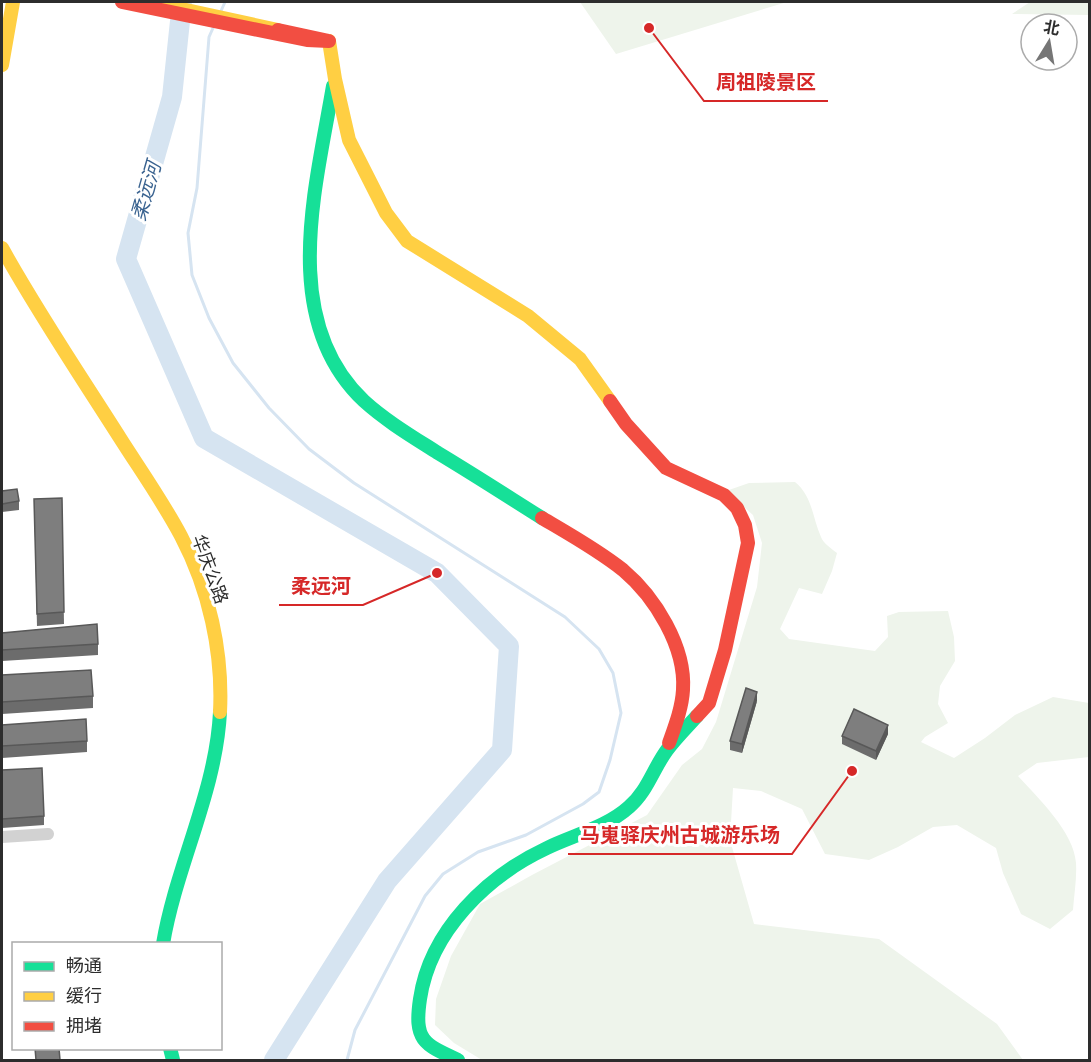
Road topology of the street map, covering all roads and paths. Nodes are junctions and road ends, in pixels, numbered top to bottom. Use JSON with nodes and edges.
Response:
{"nodes":[{"id":1,"x":8,"y":2,"type":"edge"},
{"id":2,"x":14,"y":2,"type":"edge"},
{"id":3,"x":22,"y":2,"type":"edge"},
{"id":4,"x":122,"y":2,"type":"edge"},
{"id":5,"x":149,"y":2,"type":"edge"},
{"id":6,"x":10,"y":17,"type":"junction"},
{"id":7,"x":2,"y":36,"type":"edge"},
{"id":8,"x":308,"y":38,"type":"junction"},
{"id":9,"x":2,"y":65,"type":"edge"},
{"id":10,"x":334,"y":79,"type":"junction"},
{"id":11,"x":2,"y":248,"type":"edge"},
{"id":12,"x":2,"y":261,"type":"edge"},
{"id":13,"x":666,"y":752,"type":"junction"},
{"id":14,"x":48,"y":834,"type":"dead end"},
{"id":15,"x":2,"y":837,"type":"edge"},
{"id":16,"x":158,"y":942,"type":"edge"},
{"id":17,"x":163,"y":942,"type":"edge"},
{"id":18,"x":458,"y":1060,"type":"edge"}],
"edges":[{"from":1,"to":7,"type":"main road"},
{"from":2,"to":6,"type":"main road"},
{"from":3,"to":6,"type":"main road"},
{"from":4,"to":8,"type":"main road"},
{"from":5,"to":8,"type":"main road"},
{"from":6,"to":9,"type":"main road"},
{"from":8,"to":10,"type":"main road"},
{"from":10,"to":13,"type":"main road"},
{"from":10,"to":13,"type":"main road"},
{"from":11,"to":17,"type":"main road","name":"华庆公路"},
{"from":12,"to":16,"type":"main road","name":"华庆公路"},
{"from":13,"to":18,"type":"main road"},
{"from":14,"to":15,"type":"street"}]}
